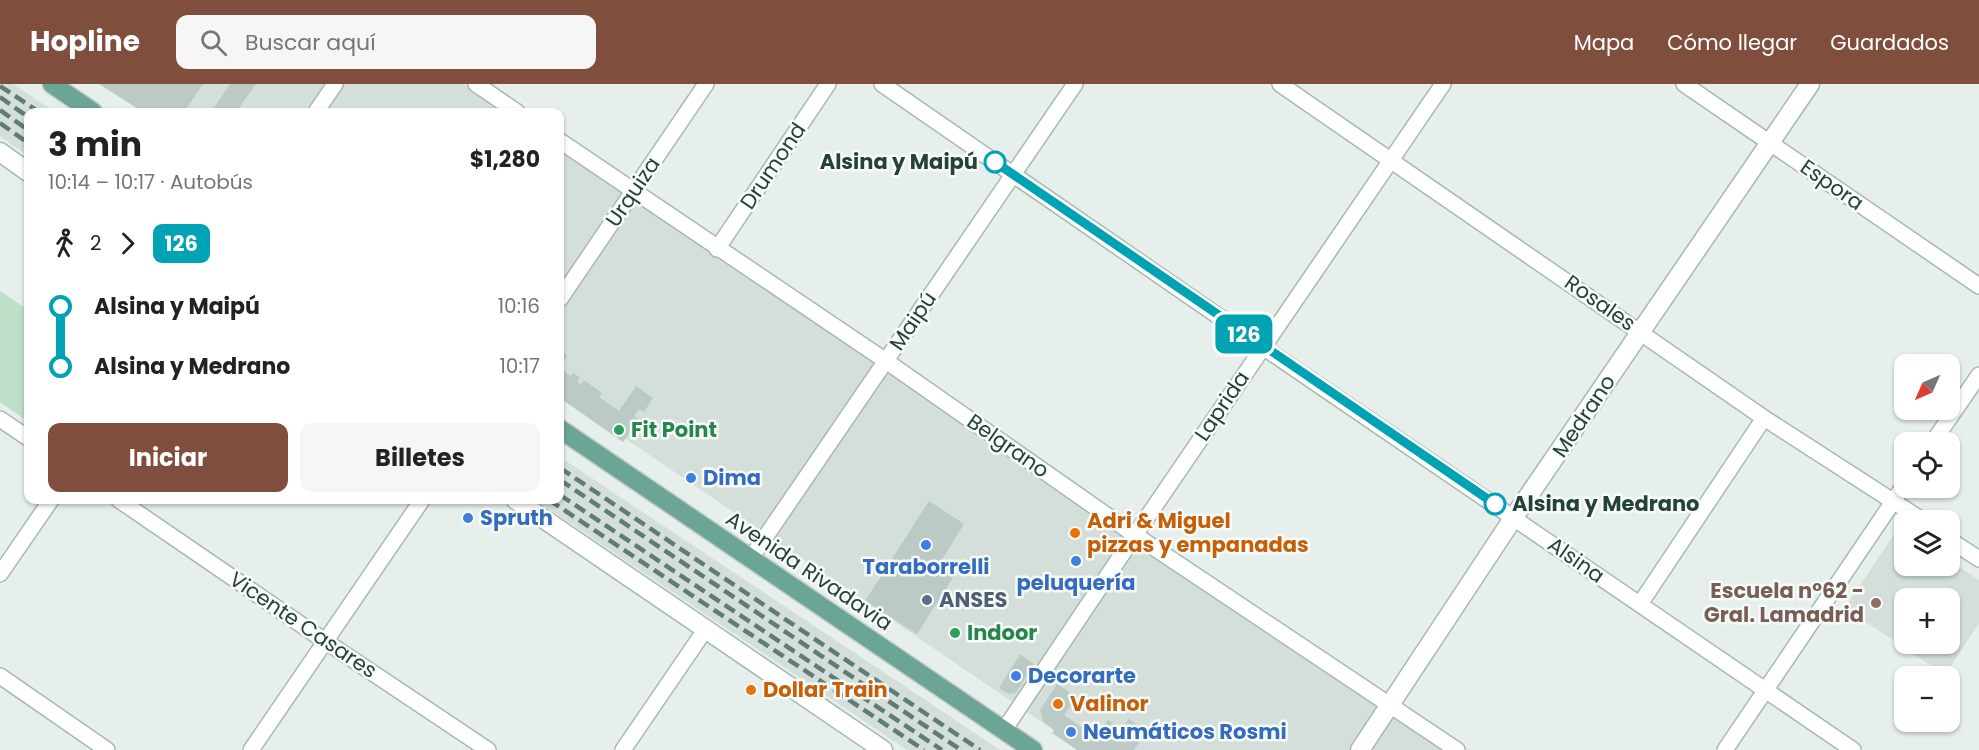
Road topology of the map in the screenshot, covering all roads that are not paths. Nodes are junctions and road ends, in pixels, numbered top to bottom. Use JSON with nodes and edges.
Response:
{"nodes":[{"id":1,"x":52,"y":84,"type":"edge"},
{"id":2,"x":335,"y":84,"type":"edge"},
{"id":3,"x":476,"y":84,"type":"edge"},
{"id":4,"x":706,"y":84,"type":"edge"},
{"id":5,"x":828,"y":84,"type":"edge"},
{"id":6,"x":882,"y":84,"type":"edge"},
{"id":7,"x":1075,"y":84,"type":"edge"},
{"id":8,"x":1280,"y":84,"type":"edge"},
{"id":9,"x":1443,"y":84,"type":"edge"},
{"id":10,"x":1684,"y":84,"type":"edge"},
{"id":11,"x":1810,"y":84,"type":"edge"},
{"id":12,"x":87,"y":108,"type":"edge"},
{"id":13,"x":319,"y":108,"type":"edge"},
{"id":14,"x":511,"y":108,"type":"edge"},
{"id":15,"x":1770,"y":142,"type":"junction"},
{"id":16,"x":564,"y":144,"type":"edge"},
{"id":17,"x":0,"y":152,"type":"edge"},
{"id":18,"x":1391,"y":159,"type":"junction"},
{"id":19,"x":24,"y":169,"type":"edge"},
{"id":20,"x":1014,"y":175,"type":"junction"},
{"id":21,"x":633,"y":192,"type":"junction"},
{"id":22,"x":717,"y":249,"type":"junction"},
{"id":23,"x":1979,"y":286,"type":"edge"},
{"id":24,"x":564,"y":293,"type":"edge"},
{"id":25,"x":1642,"y":332,"type":"junction"},
{"id":26,"x":1263,"y":347,"type":"junction"},
{"id":27,"x":886,"y":361,"type":"junction"},
{"id":28,"x":1979,"y":375,"type":"edge"},
{"id":29,"x":1764,"y":418,"type":"junction"},
{"id":30,"x":0,"y":419,"type":"edge"},
{"id":31,"x":564,"y":432,"type":"edge"},
{"id":32,"x":1940,"y":432,"type":"edge"},
{"id":33,"x":24,"y":435,"type":"edge"},
{"id":34,"x":1896,"y":498,"type":"edge"},
{"id":35,"x":1894,"y":502,"type":"junction"},
{"id":36,"x":48,"y":504,"type":"edge"},
{"id":37,"x":125,"y":504,"type":"edge"},
{"id":38,"x":419,"y":504,"type":"edge"},
{"id":39,"x":522,"y":504,"type":"edge"},
{"id":40,"x":1906,"y":510,"type":"edge"},
{"id":41,"x":1514,"y":518,"type":"junction"},
{"id":42,"x":1134,"y":535,"type":"junction"},
{"id":43,"x":1960,"y":547,"type":"edge"},
{"id":44,"x":751,"y":558,"type":"junction"},
{"id":45,"x":1979,"y":559,"type":"edge"},
{"id":46,"x":0,"y":574,"type":"edge"},
{"id":47,"x":1640,"y":604,"type":"junction"},
{"id":48,"x":705,"y":630,"type":"junction"},
{"id":49,"x":325,"y":641,"type":"junction"},
{"id":50,"x":0,"y":676,"type":"edge"},
{"id":51,"x":1764,"y":690,"type":"junction"},
{"id":52,"x":1390,"y":704,"type":"junction"},
{"id":53,"x":1004,"y":730,"type":"junction"},
{"id":54,"x":107,"y":750,"type":"edge"},
{"id":55,"x":251,"y":750,"type":"edge"},
{"id":56,"x":488,"y":750,"type":"edge"},
{"id":57,"x":623,"y":750,"type":"edge"},
{"id":58,"x":883,"y":750,"type":"edge"},
{"id":59,"x":1033,"y":750,"type":"edge"},
{"id":60,"x":1359,"y":750,"type":"edge"},
{"id":61,"x":1457,"y":750,"type":"edge"},
{"id":62,"x":1725,"y":750,"type":"edge"},
{"id":63,"x":1853,"y":750,"type":"edge"}],
"edges":[{"from":1,"to":12,"type":"main road"},
{"from":2,"to":13,"type":"street"},
{"from":3,"to":14,"type":"street"},
{"from":4,"to":21,"type":"street","name":"Urquiza"},
{"from":5,"to":22,"type":"street","name":"Drumond"},
{"from":6,"to":20,"type":"street","name":"Alsina"},
{"from":7,"to":20,"type":"street","name":"Maipú"},
{"from":8,"to":18,"type":"street","name":"Rosales"},
{"from":9,"to":18,"type":"street","name":"Laprida"},
{"from":10,"to":15,"type":"street","name":"Espora"},
{"from":11,"to":15,"type":"street","name":"Medrano"},
{"from":15,"to":23,"type":"street","name":"Espora"},
{"from":15,"to":25,"type":"street","name":"Medrano"},
{"from":16,"to":21,"type":"street","name":"Belgrano"},
{"from":17,"to":19,"type":"street"},
{"from":18,"to":25,"type":"street","name":"Rosales"},
{"from":18,"to":26,"type":"street","name":"Laprida"},
{"from":20,"to":26,"type":"street","name":"Alsina"},
{"from":20,"to":27,"type":"street","name":"Maipú"},
{"from":21,"to":22,"type":"street","name":"Belgrano"},
{"from":21,"to":24,"type":"street","name":"Urquiza"},
{"from":22,"to":27,"type":"street","name":"Belgrano"},
{"from":25,"to":29,"type":"street","name":"Rosales"},
{"from":25,"to":41,"type":"street","name":"Medrano"},
{"from":26,"to":41,"type":"street","name":"Alsina"},
{"from":26,"to":42,"type":"street","name":"Laprida"},
{"from":27,"to":42,"type":"street","name":"Belgrano"},
{"from":27,"to":44,"type":"street","name":"Maipú"},
{"from":28,"to":32,"type":"street"},
{"from":29,"to":35,"type":"street","name":"Rosales"},
{"from":29,"to":47,"type":"street"},
{"from":30,"to":33,"type":"street"},
{"from":31,"to":44,"type":"main road","name":"Avenida Rivadavia"},
{"from":34,"to":35,"type":"street"},
{"from":35,"to":40,"type":"street","name":"Rosales"},
{"from":35,"to":51,"type":"street"},
{"from":36,"to":46,"type":"street"},
{"from":37,"to":49,"type":"street","name":"Vicente Casares"},
{"from":38,"to":49,"type":"street"},
{"from":39,"to":48,"type":"street"},
{"from":41,"to":47,"type":"street","name":"Alsina"},
{"from":41,"to":52,"type":"street","name":"Medrano"},
{"from":42,"to":52,"type":"street","name":"Belgrano"},
{"from":42,"to":53,"type":"street","name":"Laprida"},
{"from":43,"to":45,"type":"street"},
{"from":44,"to":53,"type":"main road","name":"Avenida Rivadavia"},
{"from":47,"to":51,"type":"street","name":"Alsina"},
{"from":48,"to":57,"type":"street"},
{"from":48,"to":58,"type":"street"},
{"from":49,"to":55,"type":"street"},
{"from":49,"to":56,"type":"street","name":"Vicente Casares"},
{"from":50,"to":54,"type":"street"},
{"from":51,"to":62,"type":"street"},
{"from":51,"to":63,"type":"street","name":"Alsina"},
{"from":52,"to":60,"type":"street","name":"Medrano"},
{"from":52,"to":61,"type":"street","name":"Belgrano"},
{"from":53,"to":59,"type":"main road","name":"Avenida Rivadavia"}]}
